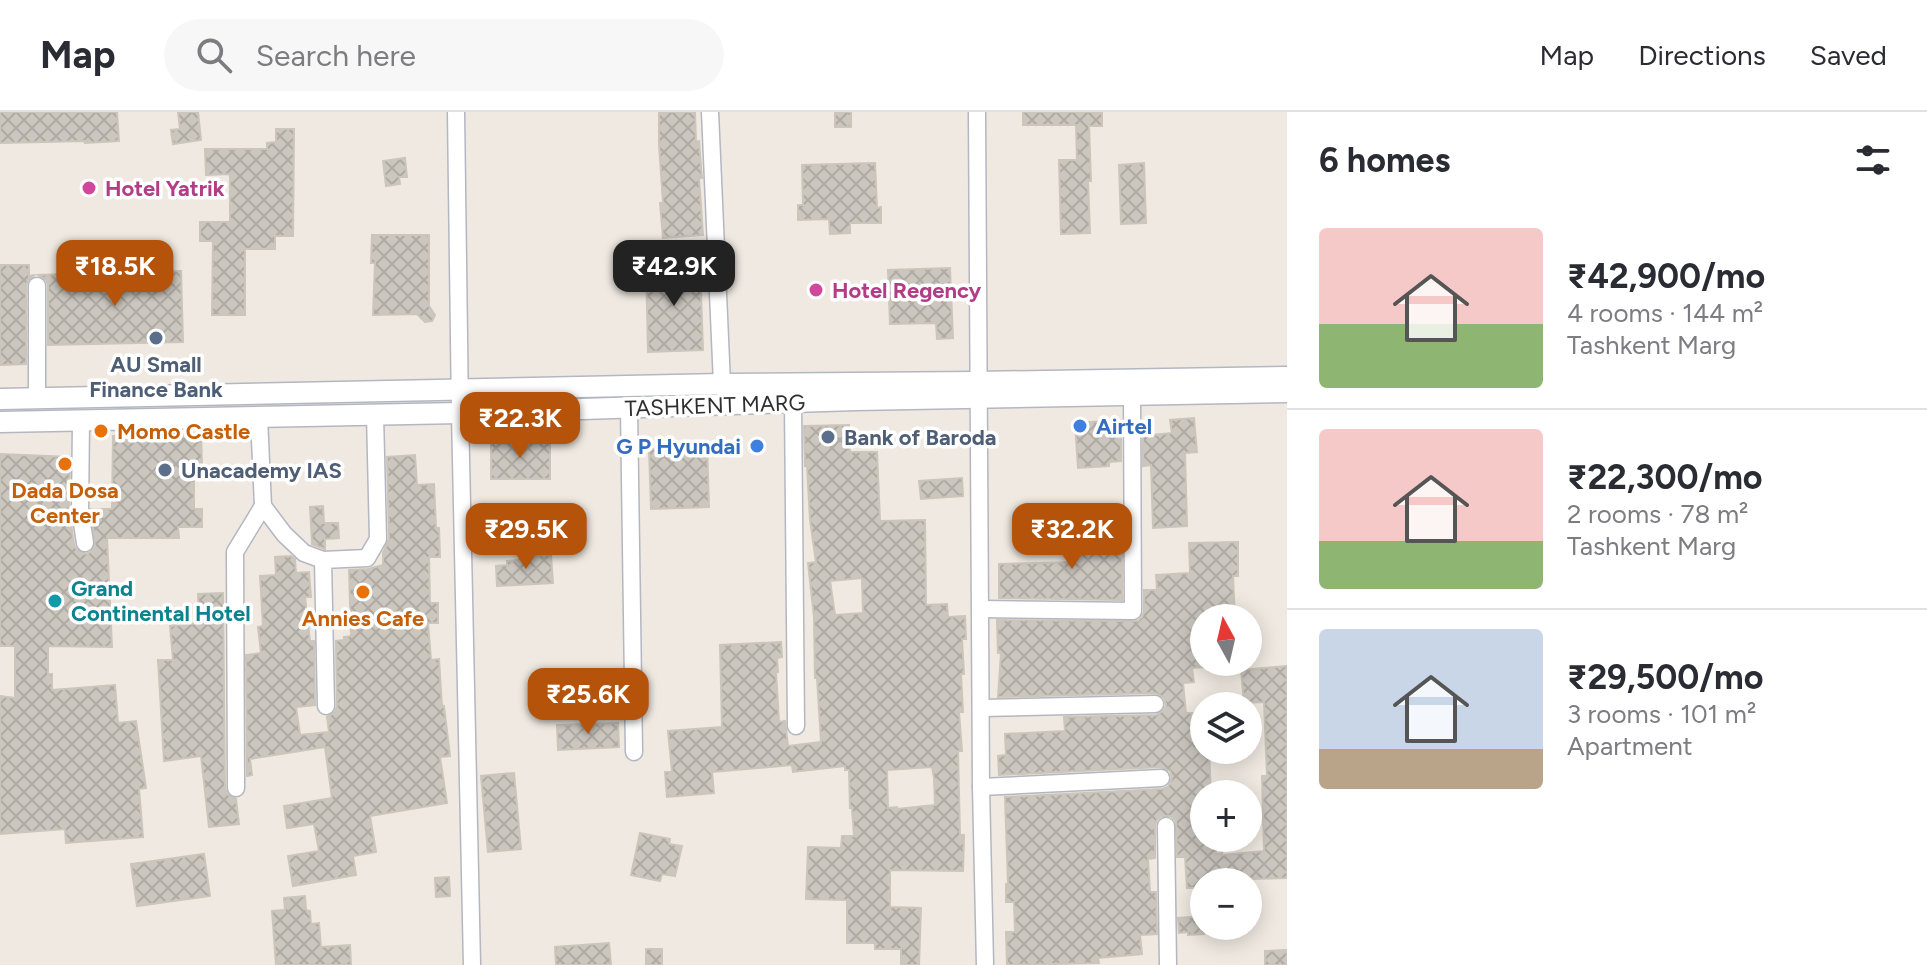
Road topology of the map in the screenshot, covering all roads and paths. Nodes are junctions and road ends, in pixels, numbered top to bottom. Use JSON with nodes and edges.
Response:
{"nodes":[{"id":1,"x":456,"y":112,"type":"edge"},
{"id":2,"x":710,"y":112,"type":"edge"},
{"id":3,"x":977,"y":112,"type":"edge"},
{"id":4,"x":37,"y":286,"type":"dead end"},
{"id":5,"x":1287,"y":377,"type":"edge"},
{"id":6,"x":722,"y":384,"type":"junction"},
{"id":7,"x":460,"y":390,"type":"junction"},
{"id":8,"x":978,"y":390,"type":"junction"},
{"id":9,"x":1287,"y":392,"type":"edge"},
{"id":10,"x":1132,"y":394,"type":"junction"},
{"id":11,"x":37,"y":398,"type":"junction"},
{"id":12,"x":0,"y":399,"type":"edge"},
{"id":13,"x":793,"y":402,"type":"junction"},
{"id":14,"x":629,"y":409,"type":"junction"},
{"id":15,"x":460,"y":413,"type":"junction"},
{"id":16,"x":375,"y":414,"type":"junction"},
{"id":17,"x":259,"y":417,"type":"junction"},
{"id":18,"x":81,"y":421,"type":"junction"},
{"id":19,"x":0,"y":422,"type":"edge"},
{"id":20,"x":263,"y":506,"type":"junction"},
{"id":21,"x":85,"y":543,"type":"dead end"},
{"id":22,"x":323,"y":560,"type":"junction"},
{"id":23,"x":981,"y":609,"type":"junction"},
{"id":24,"x":1155,"y":704,"type":"dead end"},
{"id":25,"x":326,"y":706,"type":"dead end"},
{"id":26,"x":982,"y":708,"type":"junction"},
{"id":27,"x":796,"y":726,"type":"dead end"},
{"id":28,"x":634,"y":752,"type":"dead end"},
{"id":29,"x":1161,"y":778,"type":"dead end"},
{"id":30,"x":981,"y":787,"type":"junction"},
{"id":31,"x":236,"y":788,"type":"dead end"},
{"id":32,"x":1166,"y":826,"type":"dead end"},
{"id":33,"x":472,"y":965,"type":"edge"},
{"id":34,"x":985,"y":965,"type":"edge"},
{"id":35,"x":1168,"y":965,"type":"edge"}],
"edges":[{"from":1,"to":7,"type":"street"},
{"from":2,"to":6,"type":"street"},
{"from":3,"to":8,"type":"street"},
{"from":4,"to":11,"type":"street"},
{"from":5,"to":8,"type":"street","name":"TASHKENT MARG"},
{"from":6,"to":7,"type":"street","name":"TASHKENT MARG"},
{"from":6,"to":8,"type":"street","name":"TASHKENT MARG"},
{"from":7,"to":11,"type":"street","name":"TASHKENT MARG"},
{"from":7,"to":15,"type":"street"},
{"from":8,"to":10,"type":"street","name":"TASHKENT MARG"},
{"from":8,"to":13,"type":"street","name":"TASHKENT MARG"},
{"from":8,"to":23,"type":"street"},
{"from":9,"to":10,"type":"street","name":"TASHKENT MARG"},
{"from":10,"to":23,"type":"street"},
{"from":11,"to":12,"type":"street","name":"TASHKENT MARG"},
{"from":13,"to":14,"type":"street","name":"TASHKENT MARG"},
{"from":13,"to":27,"type":"street"},
{"from":14,"to":15,"type":"street","name":"TASHKENT MARG"},
{"from":14,"to":28,"type":"street"},
{"from":15,"to":16,"type":"street","name":"TASHKENT MARG"},
{"from":15,"to":33,"type":"street"},
{"from":16,"to":17,"type":"street","name":"TASHKENT MARG"},
{"from":16,"to":22,"type":"street"},
{"from":17,"to":18,"type":"street","name":"TASHKENT MARG"},
{"from":17,"to":20,"type":"street"},
{"from":18,"to":19,"type":"street","name":"TASHKENT MARG"},
{"from":18,"to":21,"type":"street"},
{"from":20,"to":22,"type":"street"},
{"from":20,"to":31,"type":"street"},
{"from":22,"to":25,"type":"street"},
{"from":23,"to":26,"type":"street"},
{"from":24,"to":26,"type":"street"},
{"from":26,"to":30,"type":"street"},
{"from":29,"to":30,"type":"street"},
{"from":30,"to":34,"type":"street"},
{"from":32,"to":35,"type":"street"}]}
